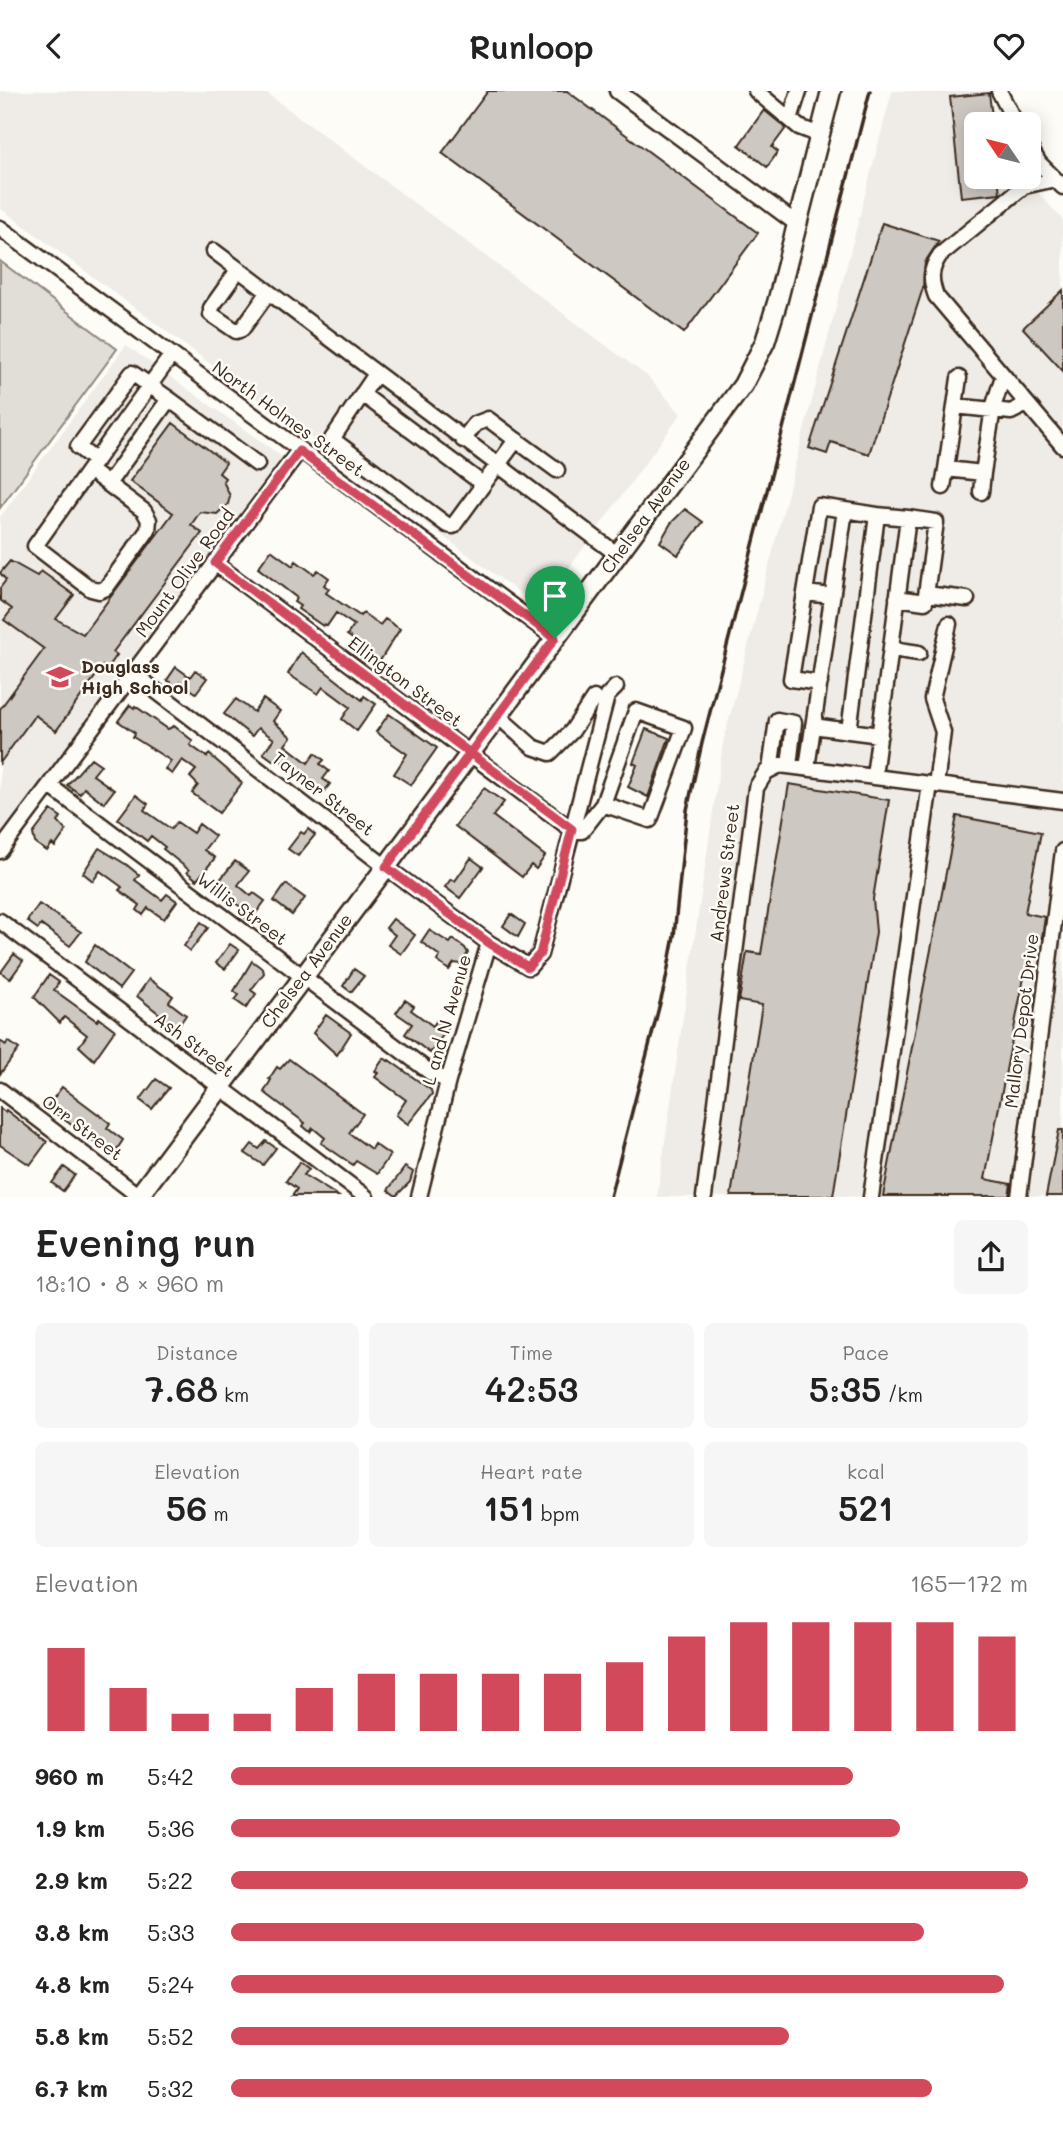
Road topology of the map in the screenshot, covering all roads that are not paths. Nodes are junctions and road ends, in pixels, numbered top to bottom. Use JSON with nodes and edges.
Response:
{"nodes":[{"id":1,"x":618,"y":91,"type":"edge"},
{"id":2,"x":799,"y":91,"type":"edge"},
{"id":3,"x":831,"y":91,"type":"edge"},
{"id":4,"x":999,"y":91,"type":"edge"},
{"id":5,"x":764,"y":94,"type":"edge"},
{"id":6,"x":1010,"y":112,"type":"edge"},
{"id":7,"x":790,"y":119,"type":"junction"},
{"id":8,"x":820,"y":135,"type":"junction"},
{"id":9,"x":1041,"y":164,"type":"edge"},
{"id":10,"x":1059,"y":183,"type":"edge"},
{"id":11,"x":797,"y":224,"type":"junction"},
{"id":12,"x":0,"y":228,"type":"edge"},
{"id":13,"x":214,"y":251,"type":"dead end"},
{"id":14,"x":238,"y":270,"type":"junction"},
{"id":15,"x":268,"y":293,"type":"junction"},
{"id":16,"x":171,"y":356,"type":"junction"},
{"id":17,"x":376,"y":374,"type":"junction"},
{"id":18,"x":1003,"y":376,"type":"junction"},
{"id":19,"x":959,"y":378,"type":"dead end"},
{"id":20,"x":150,"y":386,"type":"junction"},
{"id":21,"x":362,"y":394,"type":"junction"},
{"id":22,"x":169,"y":400,"type":"junction"},
{"id":23,"x":1027,"y":404,"type":"junction"},
{"id":24,"x":955,"y":406,"type":"junction"},
{"id":25,"x":993,"y":408,"type":"junction"},
{"id":26,"x":463,"y":440,"type":"junction"},
{"id":27,"x":516,"y":440,"type":"junction"},
{"id":28,"x":1063,"y":446,"type":"edge"},
{"id":29,"x":299,"y":451,"type":"junction"},
{"id":30,"x":257,"y":464,"type":"dead end"},
{"id":31,"x":93,"y":465,"type":"junction"},
{"id":32,"x":497,"y":465,"type":"junction"},
{"id":33,"x":946,"y":469,"type":"junction"},
{"id":34,"x":557,"y":470,"type":"dead end"},
{"id":35,"x":983,"y":473,"type":"junction"},
{"id":36,"x":108,"y":484,"type":"junction"},
{"id":37,"x":484,"y":484,"type":"junction"},
{"id":38,"x":943,"y":487,"type":"dead end"},
{"id":39,"x":981,"y":492,"type":"dead end"},
{"id":40,"x":845,"y":510,"type":"junction"},
{"id":41,"x":877,"y":515,"type":"junction"},
{"id":42,"x":908,"y":518,"type":"junction"},
{"id":43,"x":618,"y":555,"type":"junction"},
{"id":44,"x":215,"y":563,"type":"junction"},
{"id":45,"x":805,"y":593,"type":"junction"},
{"id":46,"x":926,"y":594,"type":"junction"},
{"id":47,"x":832,"y":596,"type":"junction"},
{"id":48,"x":897,"y":598,"type":"junction"},
{"id":49,"x":967,"y":599,"type":"dead end"},
{"id":50,"x":949,"y":624,"type":"dead end"},
{"id":51,"x":555,"y":638,"type":"junction"},
{"id":52,"x":892,"y":649,"type":"junction"},
{"id":53,"x":919,"y":653,"type":"dead end"},
{"id":54,"x":134,"y":674,"type":"junction"},
{"id":55,"x":820,"y":683,"type":"junction"},
{"id":56,"x":617,"y":687,"type":"dead end"},
{"id":57,"x":594,"y":698,"type":"dead end"},
{"id":58,"x":498,"y":716,"type":"junction"},
{"id":59,"x":814,"y":726,"type":"junction"},
{"id":60,"x":849,"y":731,"type":"junction"},
{"id":61,"x":880,"y":735,"type":"junction"},
{"id":62,"x":469,"y":754,"type":"junction"},
{"id":63,"x":789,"y":766,"type":"junction"},
{"id":64,"x":807,"y":768,"type":"junction"},
{"id":65,"x":770,"y":770,"type":"junction"},
{"id":66,"x":874,"y":776,"type":"junction"},
{"id":67,"x":933,"y":784,"type":"junction"},
{"id":68,"x":50,"y":786,"type":"junction"},
{"id":69,"x":1063,"y":801,"type":"edge"},
{"id":70,"x":603,"y":804,"type":"junction"},
{"id":71,"x":572,"y":829,"type":"junction"},
{"id":72,"x":0,"y":851,"type":"edge"},
{"id":73,"x":1063,"y":851,"type":"edge"},
{"id":74,"x":386,"y":867,"type":"junction"},
{"id":75,"x":0,"y":921,"type":"edge"},
{"id":76,"x":489,"y":943,"type":"junction"},
{"id":77,"x":302,"y":978,"type":"junction"},
{"id":78,"x":448,"y":1081,"type":"junction"},
{"id":79,"x":218,"y":1088,"type":"junction"},
{"id":80,"x":0,"y":1090,"type":"edge"},
{"id":81,"x":139,"y":1196,"type":"edge"},
{"id":82,"x":366,"y":1196,"type":"edge"},
{"id":83,"x":419,"y":1196,"type":"edge"},
{"id":84,"x":704,"y":1196,"type":"edge"},
{"id":85,"x":872,"y":1196,"type":"edge"},
{"id":86,"x":1018,"y":1196,"type":"edge"}],
"edges":[{"from":1,"to":11,"type":"street"},
{"from":2,"to":7,"type":"street"},
{"from":3,"to":8,"type":"main road","name":"Chelsea Avenue"},
{"from":4,"to":6,"type":"street"},
{"from":5,"to":7,"type":"street"},
{"from":7,"to":8,"type":"street"},
{"from":8,"to":11,"type":"main road","name":"Chelsea Avenue"},
{"from":9,"to":10,"type":"street"},
{"from":10,"to":18,"type":"street"},
{"from":11,"to":43,"type":"main road","name":"Chelsea Avenue"},
{"from":12,"to":16,"type":"street","name":"North Holmes Street"},
{"from":13,"to":14,"type":"street"},
{"from":14,"to":15,"type":"street"},
{"from":14,"to":15,"type":"street"},
{"from":15,"to":17,"type":"street"},
{"from":16,"to":20,"type":"street"},
{"from":16,"to":29,"type":"street","name":"North Holmes Street"},
{"from":17,"to":21,"type":"street"},
{"from":17,"to":26,"type":"street"},
{"from":18,"to":23,"type":"street"},
{"from":18,"to":25,"type":"street"},
{"from":19,"to":24,"type":"street"},
{"from":20,"to":22,"type":"street"},
{"from":20,"to":31,"type":"street"},
{"from":20,"to":31,"type":"street"},
{"from":21,"to":37,"type":"street"},
{"from":21,"to":37,"type":"street"},
{"from":22,"to":30,"type":"street"},
{"from":22,"to":36,"type":"street"},
{"from":23,"to":25,"type":"street"},
{"from":23,"to":28,"type":"street"},
{"from":24,"to":25,"type":"street"},
{"from":24,"to":33,"type":"street"},
{"from":25,"to":35,"type":"street"},
{"from":26,"to":27,"type":"street"},
{"from":26,"to":32,"type":"street"},
{"from":27,"to":32,"type":"street"},
{"from":27,"to":34,"type":"street"},
{"from":29,"to":44,"type":"street","name":"Mount Olive Road"},
{"from":29,"to":51,"type":"street","name":"North Holmes Street"},
{"from":31,"to":36,"type":"street"},
{"from":31,"to":36,"type":"street"},
{"from":32,"to":37,"type":"street"},
{"from":32,"to":43,"type":"street"},
{"from":33,"to":35,"type":"street"},
{"from":33,"to":38,"type":"street"},
{"from":35,"to":39,"type":"street"},
{"from":40,"to":41,"type":"street"},
{"from":40,"to":45,"type":"street"},
{"from":40,"to":47,"type":"street"},
{"from":41,"to":42,"type":"street"},
{"from":41,"to":60,"type":"street"},
{"from":42,"to":46,"type":"street"},
{"from":42,"to":48,"type":"street"},
{"from":43,"to":51,"type":"main road","name":"Chelsea Avenue"},
{"from":44,"to":54,"type":"street","name":"Mount Olive Road"},
{"from":44,"to":62,"type":"street","name":"Ellington Street"},
{"from":45,"to":47,"type":"street"},
{"from":45,"to":55,"type":"street"},
{"from":46,"to":48,"type":"street"},
{"from":46,"to":49,"type":"street"},
{"from":47,"to":55,"type":"street"},
{"from":48,"to":52,"type":"street"},
{"from":50,"to":67,"type":"street"},
{"from":51,"to":58,"type":"main road","name":"Chelsea Avenue"},
{"from":52,"to":53,"type":"street"},
{"from":52,"to":61,"type":"street"},
{"from":54,"to":68,"type":"street","name":"Mount Olive Road"},
{"from":54,"to":74,"type":"street","name":"Tayner Street"},
{"from":55,"to":59,"type":"street"},
{"from":56,"to":71,"type":"street","name":"L and N Avenue"},
{"from":57,"to":58,"type":"street"},
{"from":58,"to":62,"type":"main road","name":"Chelsea Avenue"},
{"from":59,"to":60,"type":"street"},
{"from":59,"to":64,"type":"street"},
{"from":60,"to":61,"type":"street"},
{"from":61,"to":66,"type":"street"},
{"from":62,"to":71,"type":"street","name":"Ellington Street"},
{"from":62,"to":74,"type":"main road","name":"Chelsea Avenue"},
{"from":63,"to":64,"type":"street"},
{"from":63,"to":65,"type":"street"},
{"from":63,"to":65,"type":"street","name":"Andrews Street"},
{"from":64,"to":66,"type":"street"},
{"from":65,"to":84,"type":"street","name":"Andrews Street"},
{"from":66,"to":67,"type":"street"},
{"from":67,"to":69,"type":"street"},
{"from":67,"to":85,"type":"street"},
{"from":68,"to":72,"type":"street","name":"Mount Olive Road"},
{"from":68,"to":77,"type":"street","name":"Willis Street"},
{"from":70,"to":70,"type":"street"},
{"from":70,"to":71,"type":"street"},
{"from":71,"to":76,"type":"street","name":"L and N Avenue"},
{"from":73,"to":86,"type":"street","name":"Mallory Depot Drive"},
{"from":74,"to":76,"type":"street","name":"Tayner Street"},
{"from":74,"to":77,"type":"main road","name":"Chelsea Avenue"},
{"from":75,"to":79,"type":"street","name":"Ash Street"},
{"from":76,"to":78,"type":"street","name":"L and N Avenue"},
{"from":77,"to":78,"type":"street","name":"Willis Street"},
{"from":77,"to":79,"type":"main road","name":"Chelsea Avenue"},
{"from":78,"to":83,"type":"street","name":"L and N Avenue"},
{"from":79,"to":81,"type":"main road","name":"Chelsea Avenue"},
{"from":79,"to":82,"type":"street","name":"Ash Street"},
{"from":80,"to":81,"type":"street","name":"Orr Street"}]}
